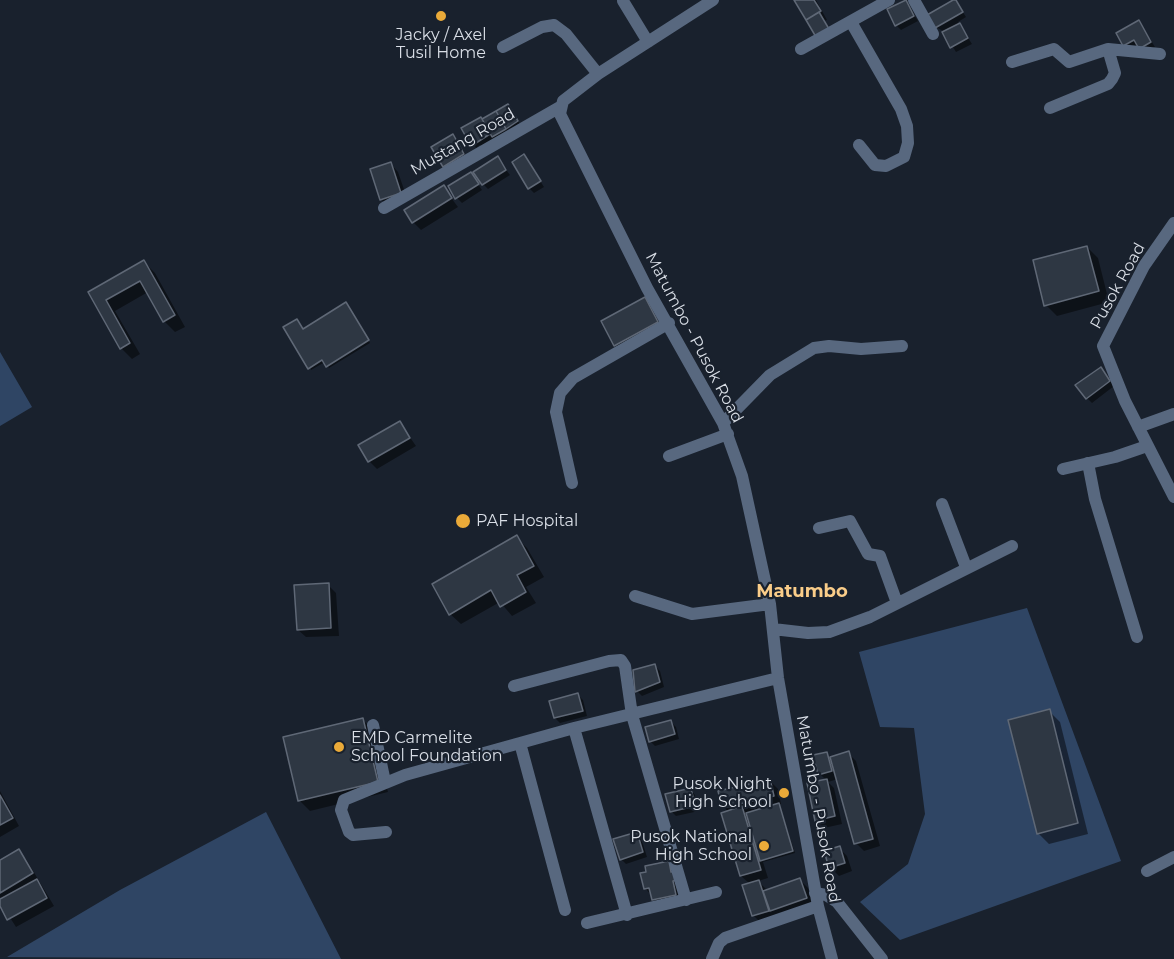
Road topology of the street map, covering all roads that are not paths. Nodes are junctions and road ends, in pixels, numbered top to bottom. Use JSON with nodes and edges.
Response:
{"nodes":[{"id":1,"x":713,"y":0,"type":"edge"},
{"id":2,"x":889,"y":0,"type":"edge"},
{"id":3,"x":914,"y":0,"type":"edge"},
{"id":4,"x":624,"y":1,"type":"edge"},
{"id":5,"x":851,"y":22,"type":"junction"},
{"id":6,"x":933,"y":34,"type":"dead end"},
{"id":7,"x":648,"y":42,"type":"junction"},
{"id":8,"x":503,"y":47,"type":"dead end"},
{"id":9,"x":801,"y":49,"type":"dead end"},
{"id":10,"x":1108,"y":49,"type":"junction"},
{"id":11,"x":1160,"y":54,"type":"dead end"},
{"id":12,"x":1012,"y":62,"type":"dead end"},
{"id":13,"x":598,"y":74,"type":"junction"},
{"id":14,"x":560,"y":107,"type":"junction"},
{"id":15,"x":1050,"y":108,"type":"dead end"},
{"id":16,"x":859,"y":146,"type":"dead end"},
{"id":17,"x":384,"y":208,"type":"dead end"},
{"id":18,"x":1174,"y":224,"type":"edge"},
{"id":19,"x":669,"y":323,"type":"junction"},
{"id":20,"x":902,"y":346,"type":"dead end"},
{"id":21,"x":1174,"y":414,"type":"edge"},
{"id":22,"x":1138,"y":427,"type":"junction"},
{"id":23,"x":725,"y":428,"type":"junction"},
{"id":24,"x":1147,"y":446,"type":"junction"},
{"id":25,"x":669,"y":456,"type":"dead end"},
{"id":26,"x":1088,"y":463,"type":"junction"},
{"id":27,"x":1063,"y":469,"type":"dead end"},
{"id":28,"x":572,"y":483,"type":"dead end"},
{"id":29,"x":1174,"y":497,"type":"edge"},
{"id":30,"x":942,"y":504,"type":"dead end"},
{"id":31,"x":819,"y":528,"type":"dead end"},
{"id":32,"x":1012,"y":546,"type":"dead end"},
{"id":33,"x":966,"y":567,"type":"junction"},
{"id":34,"x":635,"y":596,"type":"dead end"},
{"id":35,"x":897,"y":603,"type":"junction"},
{"id":36,"x":770,"y":604,"type":"junction"},
{"id":37,"x":773,"y":629,"type":"junction"},
{"id":38,"x":1137,"y":637,"type":"dead end"},
{"id":39,"x":778,"y":678,"type":"junction"},
{"id":40,"x":514,"y":686,"type":"dead end"},
{"id":41,"x":633,"y":715,"type":"junction"},
{"id":42,"x":373,"y":725,"type":"dead end"},
{"id":43,"x":574,"y":728,"type":"junction"},
{"id":44,"x":520,"y":743,"type":"junction"},
{"id":45,"x":385,"y":782,"type":"junction"},
{"id":46,"x":386,"y":832,"type":"dead end"},
{"id":47,"x":1174,"y":857,"type":"edge"},
{"id":48,"x":1147,"y":871,"type":"dead end"},
{"id":49,"x":716,"y":892,"type":"dead end"},
{"id":50,"x":815,"y":893,"type":"junction"},
{"id":51,"x":686,"y":900,"type":"junction"},
{"id":52,"x":818,"y":906,"type":"junction"},
{"id":53,"x":565,"y":910,"type":"dead end"},
{"id":54,"x":627,"y":915,"type":"junction"},
{"id":55,"x":587,"y":923,"type":"dead end"},
{"id":56,"x":712,"y":959,"type":"edge"},
{"id":57,"x":832,"y":959,"type":"edge"},
{"id":58,"x":882,"y":959,"type":"edge"}],
"edges":[{"from":1,"to":7,"type":"street"},
{"from":2,"to":5,"type":"street"},
{"from":3,"to":6,"type":"street"},
{"from":4,"to":7,"type":"street"},
{"from":5,"to":9,"type":"street"},
{"from":5,"to":16,"type":"street"},
{"from":7,"to":13,"type":"street"},
{"from":8,"to":13,"type":"street"},
{"from":10,"to":11,"type":"street"},
{"from":10,"to":12,"type":"street"},
{"from":10,"to":15,"type":"street"},
{"from":13,"to":14,"type":"street"},
{"from":14,"to":17,"type":"street","name":"Mustang Road"},
{"from":14,"to":19,"type":"street","name":"Matumbo - Pusok Road"},
{"from":18,"to":22,"type":"street","name":"Pusok Road"},
{"from":19,"to":23,"type":"street","name":"Matumbo - Pusok Road"},
{"from":19,"to":28,"type":"street"},
{"from":20,"to":23,"type":"street"},
{"from":21,"to":22,"type":"street"},
{"from":22,"to":24,"type":"street","name":"Pusok Road"},
{"from":23,"to":25,"type":"street"},
{"from":23,"to":36,"type":"street","name":"Matumbo - Pusok Road"},
{"from":24,"to":26,"type":"street"},
{"from":24,"to":29,"type":"street","name":"Pusok Road"},
{"from":26,"to":27,"type":"street"},
{"from":26,"to":38,"type":"street"},
{"from":30,"to":33,"type":"street"},
{"from":31,"to":35,"type":"street"},
{"from":32,"to":33,"type":"street"},
{"from":33,"to":35,"type":"street"},
{"from":34,"to":36,"type":"street"},
{"from":35,"to":37,"type":"street"},
{"from":36,"to":37,"type":"street","name":"Matumbo - Pusok Road"},
{"from":37,"to":39,"type":"street","name":"Matumbo - Pusok Road"},
{"from":39,"to":41,"type":"street"},
{"from":39,"to":50,"type":"street","name":"Matumbo - Pusok Road"},
{"from":40,"to":41,"type":"street"},
{"from":41,"to":43,"type":"street"},
{"from":41,"to":51,"type":"street"},
{"from":42,"to":45,"type":"street"},
{"from":43,"to":44,"type":"street"},
{"from":43,"to":54,"type":"street"},
{"from":44,"to":45,"type":"street"},
{"from":44,"to":53,"type":"street"},
{"from":45,"to":46,"type":"street"},
{"from":47,"to":48,"type":"street"},
{"from":49,"to":51,"type":"street"},
{"from":50,"to":52,"type":"street","name":"Matumbo - Pusok Road"},
{"from":50,"to":58,"type":"street"},
{"from":51,"to":54,"type":"street"},
{"from":52,"to":56,"type":"street"},
{"from":52,"to":57,"type":"street","name":"Matumbo - Pusok Road"},
{"from":54,"to":55,"type":"street"}]}
